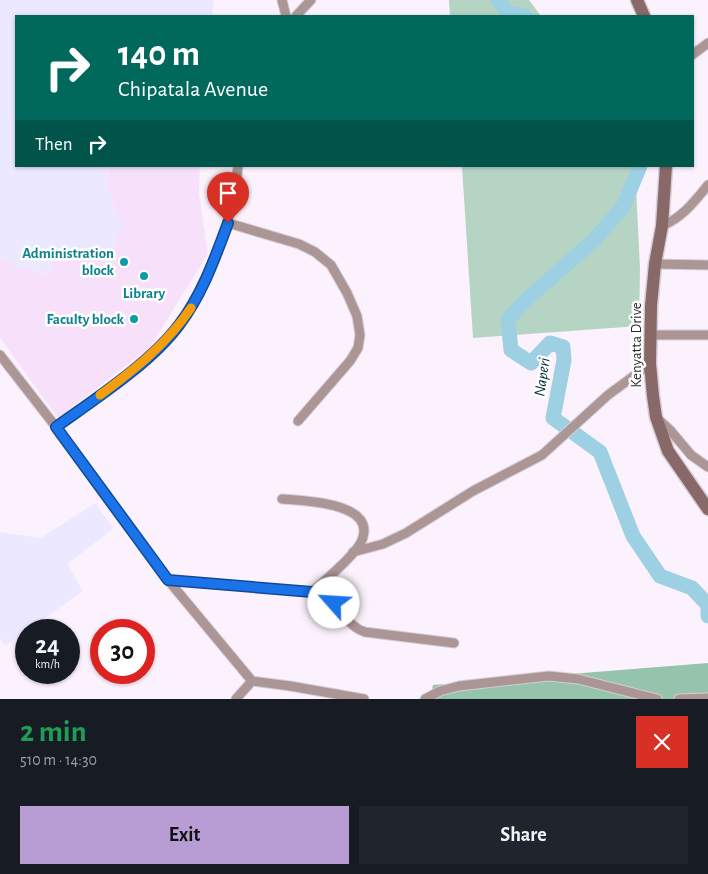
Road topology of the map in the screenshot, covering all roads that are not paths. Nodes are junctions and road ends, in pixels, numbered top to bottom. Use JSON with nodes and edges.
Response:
{"nodes":[{"id":1,"x":282,"y":0,"type":"edge"},
{"id":2,"x":311,"y":0,"type":"edge"},
{"id":3,"x":637,"y":0,"type":"edge"},
{"id":4,"x":286,"y":15,"type":"edge"},
{"id":5,"x":297,"y":15,"type":"edge"},
{"id":6,"x":644,"y":15,"type":"edge"},
{"id":7,"x":708,"y":43,"type":"edge"},
{"id":8,"x":694,"y":54,"type":"edge"},
{"id":9,"x":238,"y":167,"type":"edge"},
{"id":10,"x":666,"y":167,"type":"edge"},
{"id":11,"x":708,"y":185,"type":"edge"},
{"id":12,"x":228,"y":223,"type":"junction"},
{"id":13,"x":662,"y":226,"type":"junction"},
{"id":14,"x":655,"y":264,"type":"junction"},
{"id":15,"x":708,"y":265,"type":"edge"},
{"id":16,"x":650,"y":335,"type":"junction"},
{"id":17,"x":708,"y":335,"type":"edge"},
{"id":18,"x":0,"y":355,"type":"edge"},
{"id":19,"x":650,"y":364,"type":"junction"},
{"id":20,"x":656,"y":417,"type":"junction"},
{"id":21,"x":298,"y":421,"type":"dead end"},
{"id":22,"x":56,"y":427,"type":"junction"},
{"id":23,"x":708,"y":467,"type":"edge"},
{"id":24,"x":282,"y":499,"type":"dead end"},
{"id":25,"x":708,"y":509,"type":"edge"},
{"id":26,"x":353,"y":552,"type":"junction"},
{"id":27,"x":168,"y":580,"type":"junction"},
{"id":28,"x":312,"y":592,"type":"junction"},
{"id":29,"x":454,"y":643,"type":"dead end"},
{"id":30,"x":252,"y":681,"type":"junction"},
{"id":31,"x":708,"y":698,"type":"edge"},
{"id":32,"x":236,"y":699,"type":"edge"},
{"id":33,"x":364,"y":699,"type":"edge"},
{"id":34,"x":425,"y":699,"type":"edge"},
{"id":35,"x":657,"y":699,"type":"edge"},
{"id":36,"x":679,"y":699,"type":"edge"}],
"edges":[{"from":1,"to":4,"type":"street"},
{"from":2,"to":5,"type":"street"},
{"from":3,"to":6,"type":"main road"},
{"from":7,"to":8,"type":"street"},
{"from":9,"to":12,"type":"street"},
{"from":10,"to":13,"type":"main road","name":"Kenyatta Drive"},
{"from":11,"to":13,"type":"street"},
{"from":12,"to":21,"type":"street"},
{"from":12,"to":22,"type":"street"},
{"from":13,"to":14,"type":"main road","name":"Kenyatta Drive"},
{"from":14,"to":15,"type":"street"},
{"from":14,"to":16,"type":"main road","name":"Kenyatta Drive"},
{"from":16,"to":17,"type":"street"},
{"from":16,"to":19,"type":"main road","name":"Kenyatta Drive"},
{"from":18,"to":22,"type":"street"},
{"from":19,"to":20,"type":"main road","name":"Kenyatta Drive"},
{"from":19,"to":26,"type":"street"},
{"from":20,"to":23,"type":"street"},
{"from":20,"to":25,"type":"main road","name":"Kenyatta Drive"},
{"from":22,"to":27,"type":"street"},
{"from":24,"to":26,"type":"street"},
{"from":26,"to":28,"type":"street"},
{"from":27,"to":28,"type":"street"},
{"from":27,"to":30,"type":"street"},
{"from":28,"to":29,"type":"street"},
{"from":30,"to":32,"type":"street"},
{"from":30,"to":33,"type":"street"},
{"from":31,"to":36,"type":"street"},
{"from":34,"to":35,"type":"street"}]}
